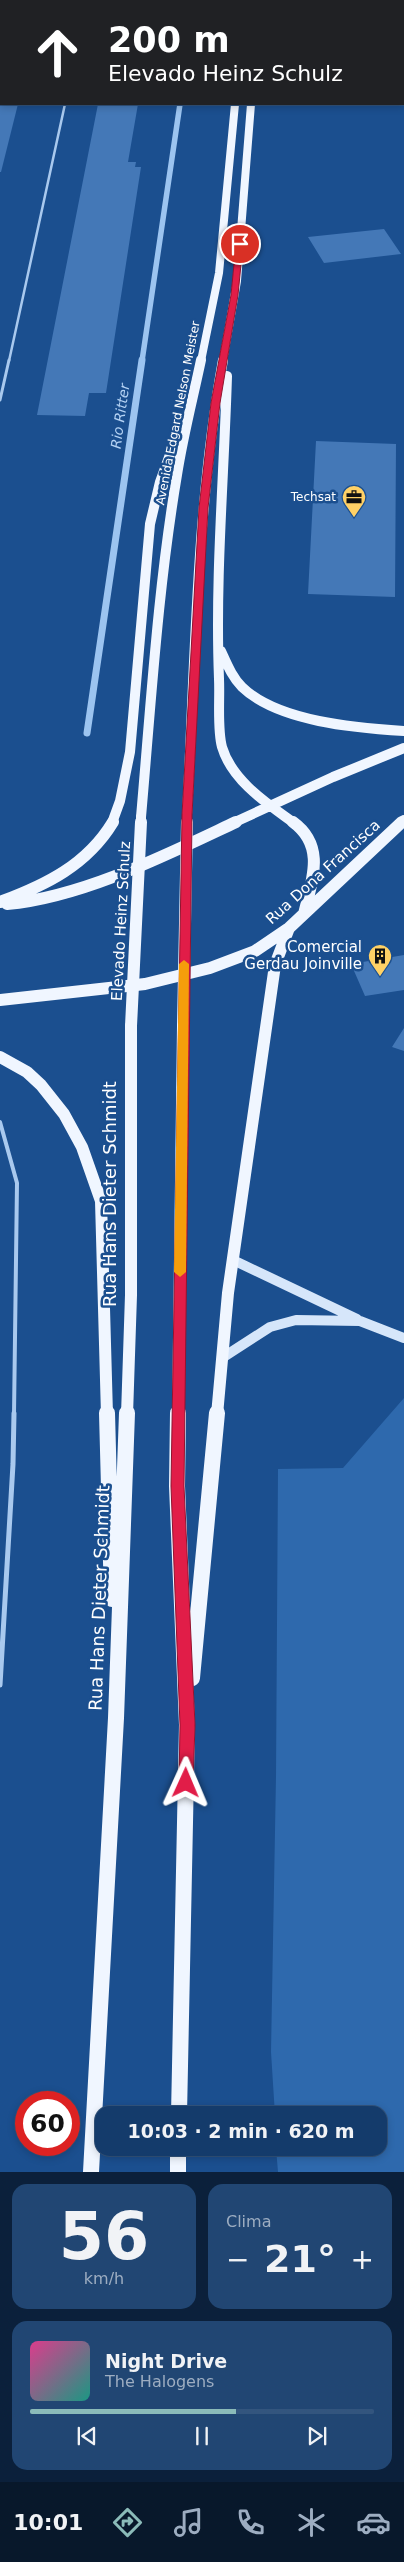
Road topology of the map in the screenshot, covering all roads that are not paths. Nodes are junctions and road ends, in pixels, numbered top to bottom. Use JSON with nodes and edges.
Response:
{"nodes":[{"id":1,"x":64,"y":105,"type":"edge"},
{"id":2,"x":235,"y":105,"type":"edge"},
{"id":3,"x":251,"y":105,"type":"edge"},
{"id":4,"x":228,"y":331,"type":"junction"},
{"id":5,"x":193,"y":394,"type":"junction"},
{"id":6,"x":0,"y":400,"type":"edge"},
{"id":7,"x":218,"y":644,"type":"junction"},
{"id":8,"x":404,"y":731,"type":"edge"},
{"id":9,"x":404,"y":748,"type":"edge"},
{"id":10,"x":270,"y":806,"type":"junction"},
{"id":11,"x":141,"y":817,"type":"joint"},
{"id":12,"x":404,"y":820,"type":"edge"},
{"id":13,"x":0,"y":903,"type":"edge"},
{"id":14,"x":304,"y":914,"type":"junction"},
{"id":15,"x":289,"y":928,"type":"junction"},
{"id":16,"x":0,"y":1000,"type":"edge"},
{"id":17,"x":131,"y":1026,"type":"joint"},
{"id":18,"x":0,"y":1057,"type":"edge"},
{"id":19,"x":0,"y":1122,"type":"edge"},
{"id":20,"x":233,"y":1260,"type":"junction"},
{"id":21,"x":360,"y":1321,"type":"junction"},
{"id":22,"x":404,"y":1338,"type":"edge"},
{"id":23,"x":222,"y":1358,"type":"junction"},
{"id":24,"x":0,"y":1685,"type":"edge"},
{"id":25,"x":116,"y":1718,"type":"junction"},
{"id":26,"x":187,"y":1725,"type":"junction"},
{"id":27,"x":179,"y":2106,"type":"edge"},
{"id":28,"x":178,"y":2156,"type":"edge"},
{"id":29,"x":91,"y":2172,"type":"edge"},
{"id":30,"x":178,"y":2172,"type":"edge"}],
"edges":[{"from":1,"to":6,"type":"lane"},
{"from":2,"to":5,"type":"main road","name":"Avenida Edgard Nelson Meister"},
{"from":3,"to":4,"type":"main road"},
{"from":4,"to":7,"type":"main road"},
{"from":4,"to":26,"type":"main road","bridge":true},
{"from":5,"to":11,"type":"main road","name":"Avenida Edgard Nelson Meister"},
{"from":5,"to":13,"type":"main road"},
{"from":7,"to":8,"type":"main road"},
{"from":7,"to":10,"type":"main road"},
{"from":9,"to":10,"type":"main road"},
{"from":10,"to":13,"type":"main road"},
{"from":10,"to":14,"type":"main road"},
{"from":11,"to":17,"type":"main road","name":"Elevado Heinz Schulz","bridge":true},
{"from":12,"to":14,"type":"main road","name":"Rua Dona Francisca"},
{"from":14,"to":15,"type":"main road","name":"Rua Dona Francisca"},
{"from":15,"to":16,"type":"main road","name":"Rua Dona Francisca"},
{"from":15,"to":20,"type":"main road"},
{"from":17,"to":25,"type":"main road","name":"Rua Hans Dieter Schmidt"},
{"from":18,"to":25,"type":"main road"},
{"from":19,"to":24,"type":"lane"},
{"from":20,"to":21,"type":"main road"},
{"from":20,"to":23,"type":"main road"},
{"from":21,"to":22,"type":"main road"},
{"from":21,"to":23,"type":"main road"},
{"from":23,"to":26,"type":"main road"},
{"from":25,"to":29,"type":"main road","name":"Rua Hans Dieter Schmidt"},
{"from":26,"to":27,"type":"main road"},
{"from":28,"to":30,"type":"main road"}]}
